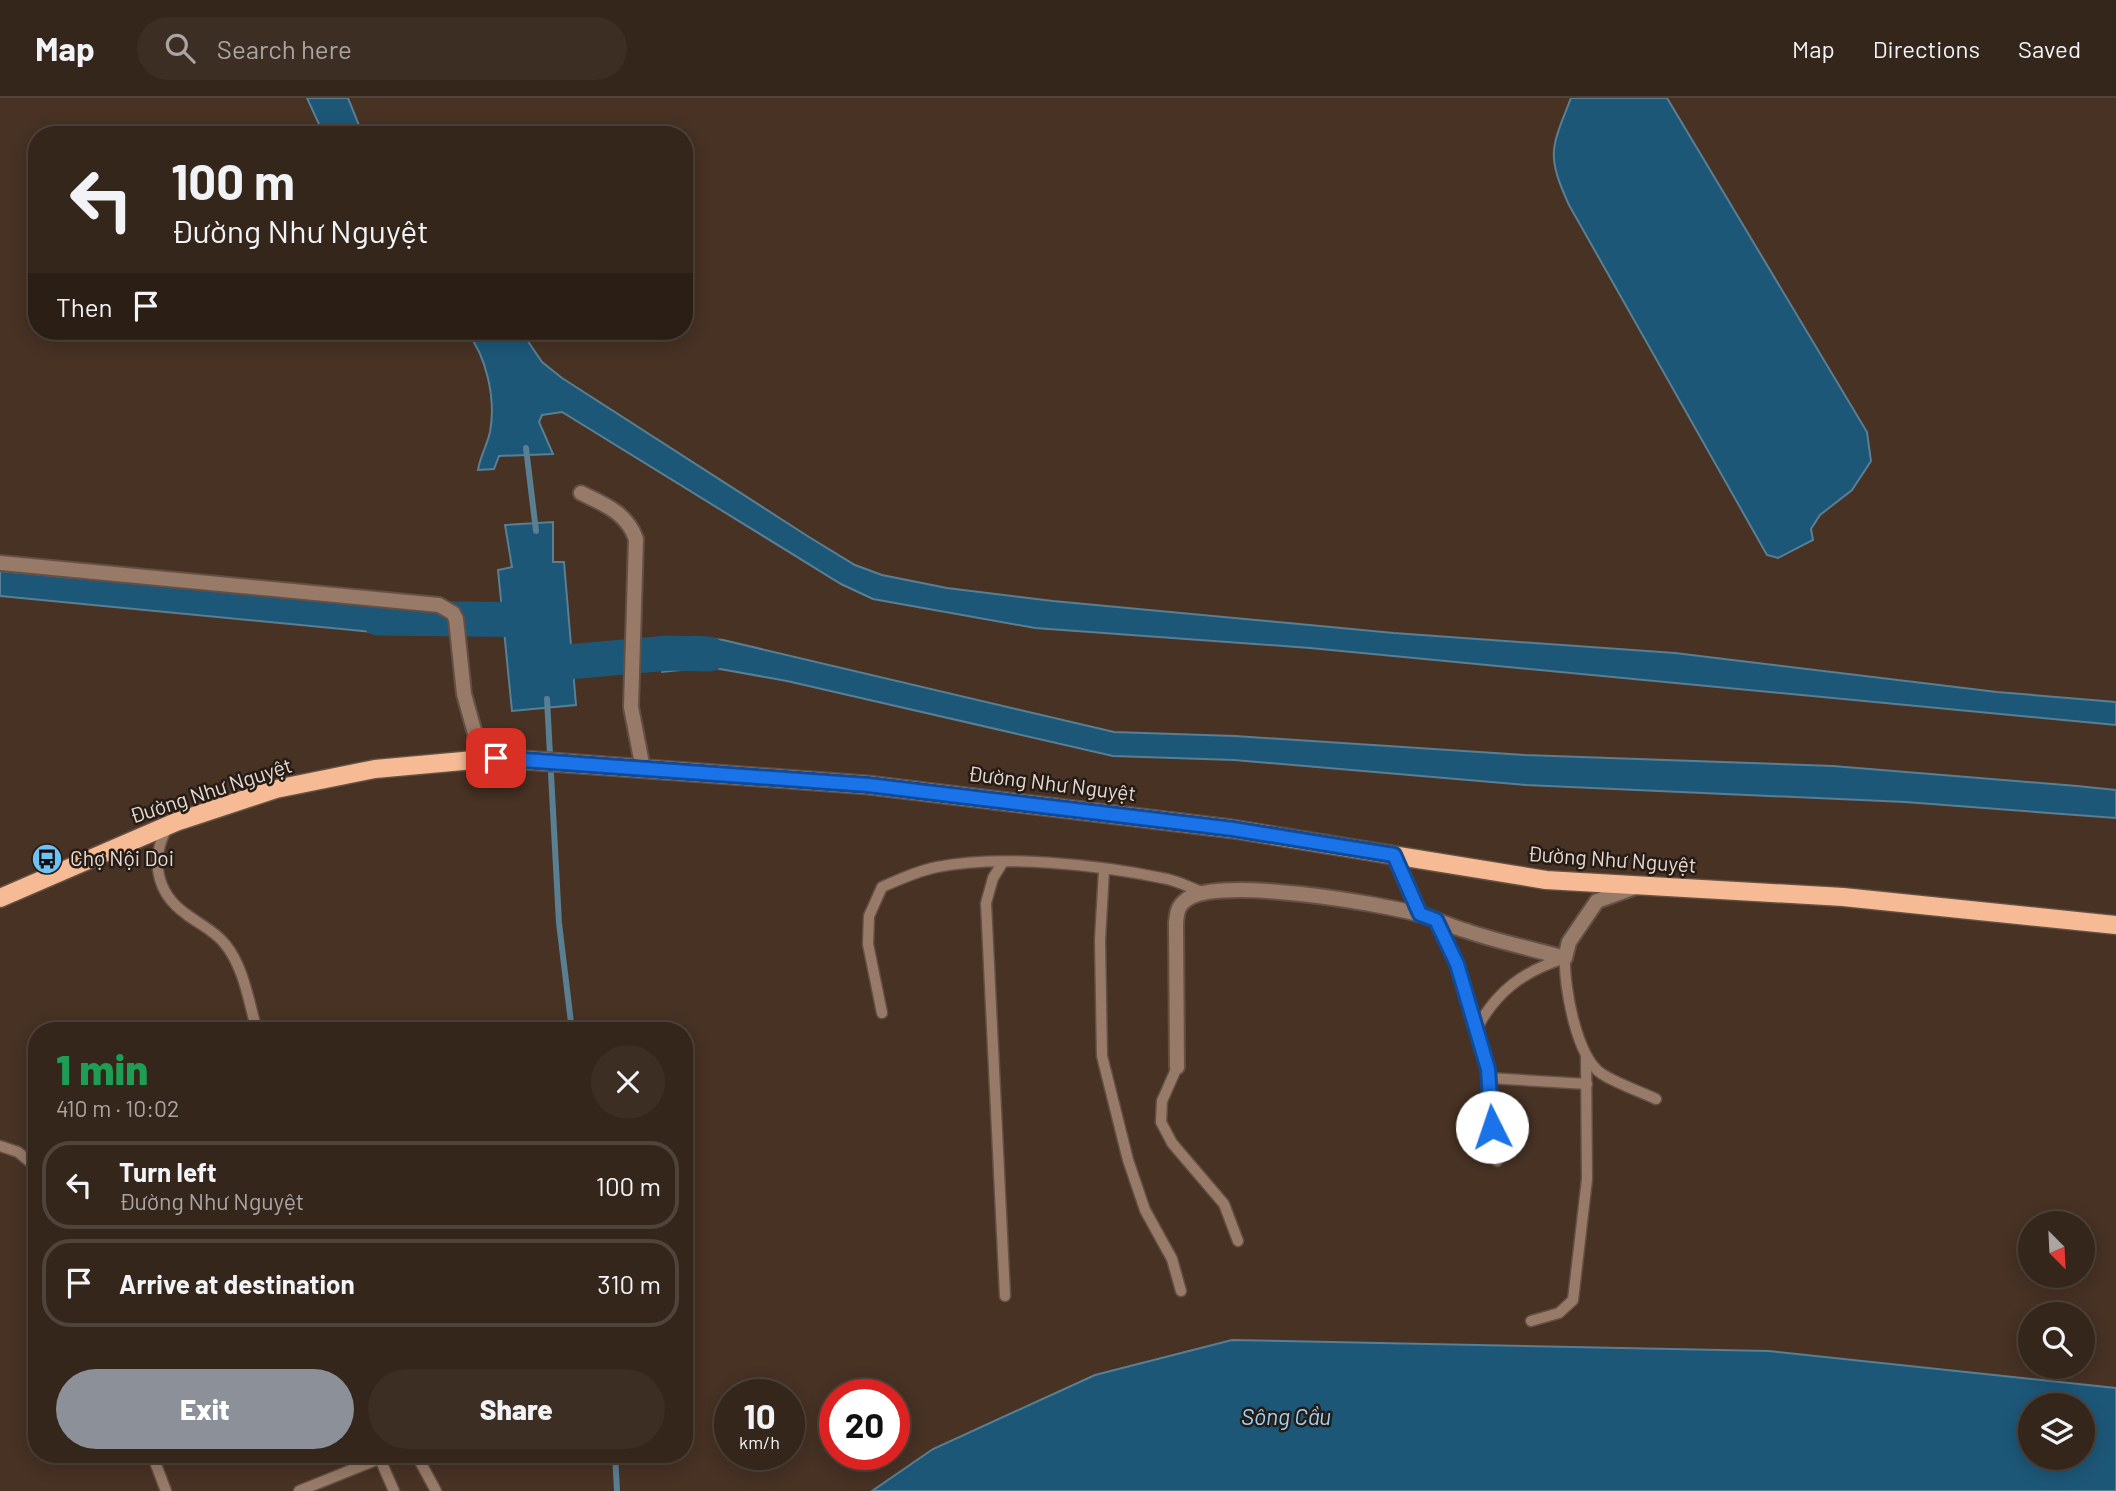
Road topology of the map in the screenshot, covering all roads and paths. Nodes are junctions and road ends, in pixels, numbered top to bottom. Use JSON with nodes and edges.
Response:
{"nodes":[{"id":1,"x":580,"y":492,"type":"dead end"},
{"id":2,"x":0,"y":563,"type":"edge"},
{"id":3,"x":486,"y":759,"type":"junction"},
{"id":4,"x":643,"y":769,"type":"junction"},
{"id":5,"x":170,"y":825,"type":"junction"},
{"id":6,"x":1394,"y":855,"type":"junction"},
{"id":7,"x":1003,"y":862,"type":"junction"},
{"id":8,"x":1104,"y":870,"type":"junction"},
{"id":9,"x":1637,"y":887,"type":"junction"},
{"id":10,"x":1202,"y":892,"type":"junction"},
{"id":11,"x":0,"y":898,"type":"edge"},
{"id":12,"x":1420,"y":914,"type":"junction"},
{"id":13,"x":1436,"y":920,"type":"junction"},
{"id":14,"x":2116,"y":925,"type":"edge"},
{"id":15,"x":1565,"y":958,"type":"junction"},
{"id":16,"x":883,"y":1013,"type":"dead end"},
{"id":17,"x":254,"y":1022,"type":"edge"},
{"id":18,"x":1476,"y":1030,"type":"junction"},
{"id":19,"x":1586,"y":1055,"type":"junction"},
{"id":20,"x":1177,"y":1067,"type":"joint"},
{"id":21,"x":1489,"y":1078,"type":"junction"},
{"id":22,"x":1587,"y":1084,"type":"junction"},
{"id":23,"x":1656,"y":1099,"type":"dead end"},
{"id":24,"x":0,"y":1146,"type":"edge"},
{"id":25,"x":28,"y":1156,"type":"edge"},
{"id":26,"x":1497,"y":1161,"type":"dead end"},
{"id":27,"x":1237,"y":1241,"type":"dead end"},
{"id":28,"x":1181,"y":1291,"type":"dead end"},
{"id":29,"x":1005,"y":1296,"type":"dead end"},
{"id":30,"x":1531,"y":1321,"type":"dead end"},
{"id":31,"x":155,"y":1463,"type":"edge"},
{"id":32,"x":370,"y":1463,"type":"edge"},
{"id":33,"x":382,"y":1463,"type":"edge"},
{"id":34,"x":421,"y":1463,"type":"edge"},
{"id":35,"x":166,"y":1491,"type":"edge"},
{"id":36,"x":299,"y":1491,"type":"edge"},
{"id":37,"x":394,"y":1491,"type":"edge"},
{"id":38,"x":436,"y":1491,"type":"edge"}],
"edges":[{"from":1,"to":4,"type":"street"},
{"from":2,"to":3,"type":"street"},
{"from":3,"to":4,"type":"main road","name":"Đường Như Nguyệt"},
{"from":3,"to":5,"type":"main road","name":"Đường Như Nguyệt"},
{"from":4,"to":6,"type":"main road","name":"Đường Như Nguyệt"},
{"from":5,"to":11,"type":"main road","name":"Đường Như Nguyệt"},
{"from":5,"to":17,"type":"lane"},
{"from":6,"to":9,"type":"main road","name":"Đường Như Nguyệt"},
{"from":6,"to":12,"type":"street"},
{"from":7,"to":8,"type":"lane"},
{"from":7,"to":16,"type":"lane"},
{"from":7,"to":29,"type":"lane"},
{"from":8,"to":10,"type":"lane"},
{"from":8,"to":28,"type":"lane"},
{"from":9,"to":14,"type":"main road","name":"Đường Như Nguyệt"},
{"from":9,"to":15,"type":"street"},
{"from":10,"to":12,"type":"street"},
{"from":10,"to":20,"type":"street"},
{"from":12,"to":13,"type":"street"},
{"from":13,"to":15,"type":"street"},
{"from":13,"to":18,"type":"lane"},
{"from":15,"to":18,"type":"lane"},
{"from":15,"to":19,"type":"lane"},
{"from":18,"to":21,"type":"lane"},
{"from":19,"to":22,"type":"lane"},
{"from":19,"to":23,"type":"lane"},
{"from":20,"to":27,"type":"lane"},
{"from":21,"to":22,"type":"lane"},
{"from":21,"to":26,"type":"lane"},
{"from":22,"to":30,"type":"lane"},
{"from":24,"to":25,"type":"lane"},
{"from":31,"to":35,"type":"lane"},
{"from":32,"to":36,"type":"lane"},
{"from":33,"to":37,"type":"lane"},
{"from":34,"to":38,"type":"lane"}]}
